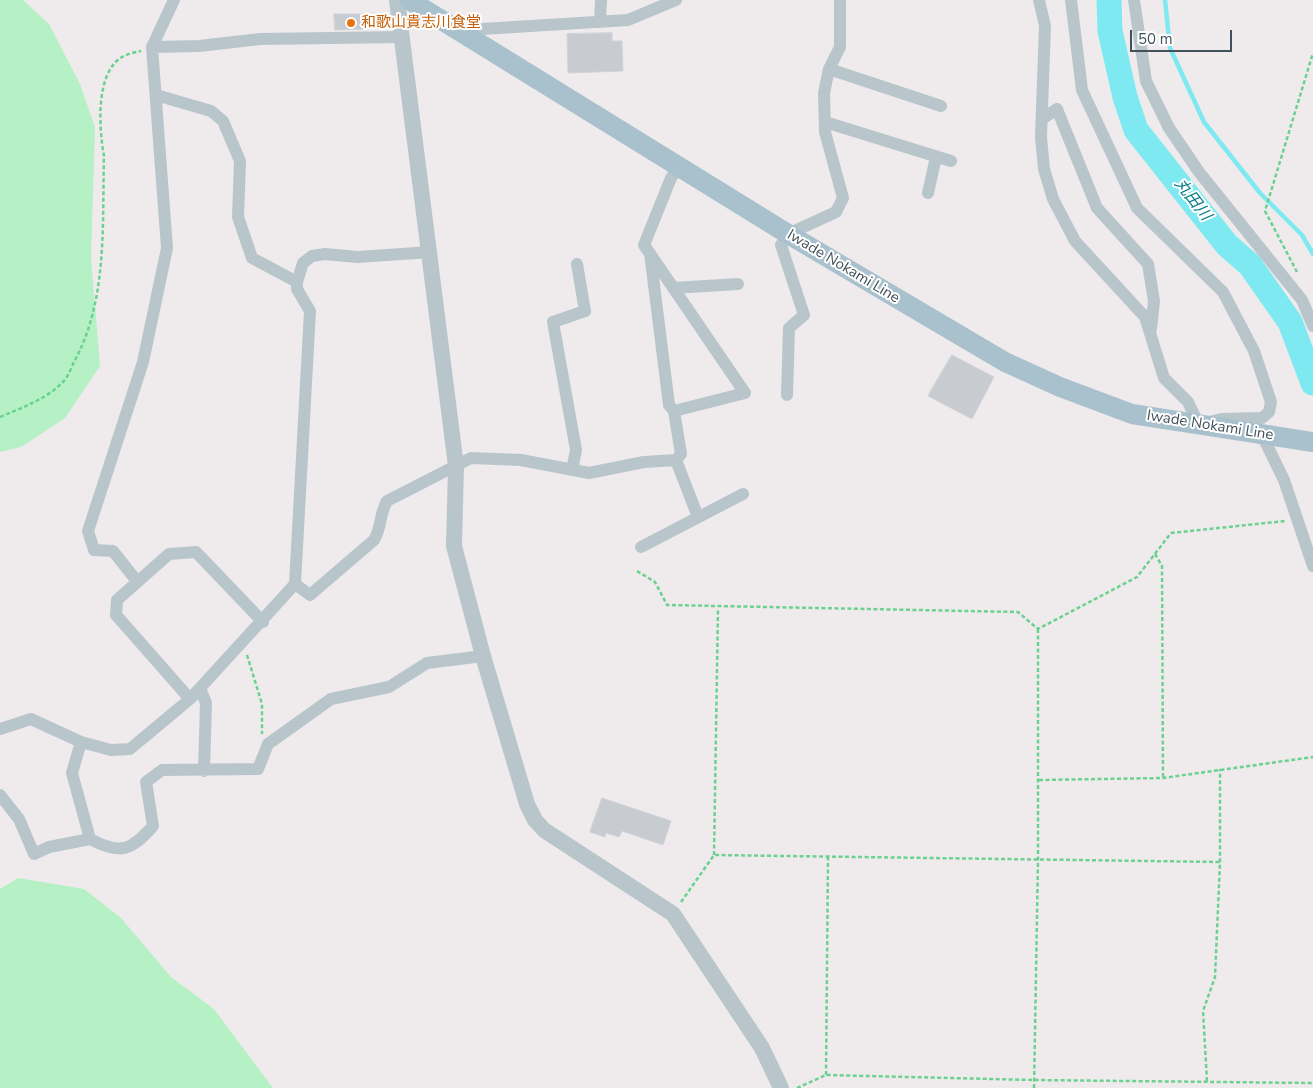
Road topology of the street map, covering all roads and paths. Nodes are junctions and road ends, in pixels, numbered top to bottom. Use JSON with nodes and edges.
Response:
{"nodes":[{"id":1,"x":174,"y":0,"type":"edge"},
{"id":2,"x":398,"y":0,"type":"edge"},
{"id":3,"x":409,"y":0,"type":"edge"},
{"id":4,"x":602,"y":0,"type":"edge"},
{"id":5,"x":676,"y":0,"type":"edge"},
{"id":6,"x":840,"y":0,"type":"edge"},
{"id":7,"x":1039,"y":0,"type":"edge"},
{"id":8,"x":1071,"y":0,"type":"edge"},
{"id":9,"x":1134,"y":0,"type":"edge"},
{"id":10,"x":600,"y":22,"type":"junction"},
{"id":11,"x":467,"y":35,"type":"junction"},
{"id":12,"x":402,"y":37,"type":"junction"},
{"id":13,"x":152,"y":47,"type":"junction"},
{"id":14,"x":1313,"y":53,"type":"edge"},
{"id":15,"x":829,"y":69,"type":"junction"},
{"id":16,"x":156,"y":96,"type":"junction"},
{"id":17,"x":942,"y":106,"type":"dead end"},
{"id":18,"x":1042,"y":119,"type":"junction"},
{"id":19,"x":825,"y":122,"type":"junction"},
{"id":20,"x":936,"y":157,"type":"junction"},
{"id":21,"x":951,"y":161,"type":"dead end"},
{"id":22,"x":679,"y":167,"type":"junction"},
{"id":23,"x":928,"y":193,"type":"dead end"},
{"id":24,"x":788,"y":234,"type":"junction"},
{"id":25,"x":430,"y":252,"type":"junction"},
{"id":26,"x":650,"y":254,"type":"junction"},
{"id":27,"x":577,"y":264,"type":"dead end"},
{"id":28,"x":1300,"y":277,"type":"dead end"},
{"id":29,"x":297,"y":282,"type":"junction"},
{"id":30,"x":738,"y":284,"type":"dead end"},
{"id":31,"x":673,"y":288,"type":"junction"},
{"id":32,"x":1313,"y":326,"type":"edge"},
{"id":33,"x":1151,"y":334,"type":"junction"},
{"id":34,"x":787,"y":395,"type":"dead end"},
{"id":35,"x":674,"y":411,"type":"junction"},
{"id":36,"x":0,"y":417,"type":"edge"},
{"id":37,"x":1199,"y":425,"type":"junction"},
{"id":38,"x":1268,"y":436,"type":"junction"},
{"id":39,"x":1313,"y":442,"type":"edge"},
{"id":40,"x":676,"y":460,"type":"junction"},
{"id":41,"x":456,"y":466,"type":"junction"},
{"id":42,"x":572,"y":470,"type":"junction"},
{"id":43,"x":743,"y":494,"type":"dead end"},
{"id":44,"x":698,"y":517,"type":"junction"},
{"id":45,"x":1297,"y":520,"type":"junction"},
{"id":46,"x":641,"y":546,"type":"dead end"},
{"id":47,"x":1155,"y":554,"type":"junction"},
{"id":48,"x":1313,"y":566,"type":"edge"},
{"id":49,"x":637,"y":571,"type":"dead end"},
{"id":50,"x":136,"y":580,"type":"junction"},
{"id":51,"x":296,"y":584,"type":"junction"},
{"id":52,"x":718,"y":608,"type":"junction"},
{"id":53,"x":263,"y":622,"type":"junction"},
{"id":54,"x":1038,"y":629,"type":"junction"},
{"id":55,"x":239,"y":645,"type":"junction"},
{"id":56,"x":483,"y":656,"type":"junction"},
{"id":57,"x":200,"y":688,"type":"junction"},
{"id":58,"x":190,"y":699,"type":"junction"},
{"id":59,"x":0,"y":729,"type":"edge"},
{"id":60,"x":81,"y":742,"type":"junction"},
{"id":61,"x":268,"y":744,"type":"junction"},
{"id":62,"x":1313,"y":757,"type":"edge"},
{"id":63,"x":1220,"y":769,"type":"junction"},
{"id":64,"x":204,"y":771,"type":"junction"},
{"id":65,"x":1163,"y":778,"type":"junction"},
{"id":66,"x":1038,"y":780,"type":"junction"},
{"id":67,"x":0,"y":794,"type":"edge"},
{"id":68,"x":90,"y":839,"type":"junction"},
{"id":69,"x":714,"y":855,"type":"junction"},
{"id":70,"x":828,"y":857,"type":"junction"},
{"id":71,"x":1038,"y":860,"type":"junction"},
{"id":72,"x":1220,"y":862,"type":"junction"},
{"id":73,"x":673,"y":914,"type":"junction"},
{"id":74,"x":826,"y":1075,"type":"junction"},
{"id":75,"x":1034,"y":1080,"type":"junction"},
{"id":76,"x":1207,"y":1081,"type":"junction"},
{"id":77,"x":1313,"y":1083,"type":"edge"},
{"id":78,"x":781,"y":1088,"type":"edge"},
{"id":79,"x":797,"y":1088,"type":"edge"},
{"id":80,"x":1034,"y":1088,"type":"edge"}],
"edges":[{"from":1,"to":13,"type":"street"},
{"from":2,"to":12,"type":"street"},
{"from":3,"to":11,"type":"main road","name":"Iwade Nokami Line"},
{"from":4,"to":10,"type":"street"},
{"from":5,"to":10,"type":"street"},
{"from":6,"to":15,"type":"street"},
{"from":7,"to":18,"type":"street"},
{"from":8,"to":37,"type":"street"},
{"from":9,"to":32,"type":"street"},
{"from":10,"to":11,"type":"street"},
{"from":11,"to":22,"type":"main road","name":"Iwade Nokami Line"},
{"from":12,"to":13,"type":"street"},
{"from":12,"to":25,"type":"street"},
{"from":13,"to":16,"type":"street"},
{"from":13,"to":36,"type":"path"},
{"from":14,"to":28,"type":"path"},
{"from":15,"to":17,"type":"street"},
{"from":15,"to":19,"type":"street"},
{"from":16,"to":29,"type":"street"},
{"from":16,"to":50,"type":"street"},
{"from":18,"to":33,"type":"street"},
{"from":18,"to":33,"type":"street"},
{"from":19,"to":20,"type":"street"},
{"from":19,"to":24,"type":"street"},
{"from":20,"to":21,"type":"street"},
{"from":20,"to":23,"type":"street"},
{"from":22,"to":24,"type":"main road","name":"Iwade Nokami Line"},
{"from":22,"to":26,"type":"street"},
{"from":24,"to":34,"type":"street"},
{"from":24,"to":37,"type":"main road","name":"Iwade Nokami Line"},
{"from":25,"to":29,"type":"street"},
{"from":25,"to":41,"type":"street"},
{"from":26,"to":31,"type":"street"},
{"from":26,"to":35,"type":"street"},
{"from":27,"to":42,"type":"street"},
{"from":29,"to":51,"type":"street"},
{"from":30,"to":31,"type":"street"},
{"from":31,"to":35,"type":"street"},
{"from":33,"to":37,"type":"street"},
{"from":35,"to":40,"type":"street"},
{"from":37,"to":38,"type":"main road","name":"Iwade Nokami Line"},
{"from":38,"to":39,"type":"main road","name":"Iwade Nokami Line"},
{"from":38,"to":45,"type":"street"},
{"from":40,"to":42,"type":"street"},
{"from":40,"to":44,"type":"street"},
{"from":41,"to":42,"type":"street"},
{"from":41,"to":51,"type":"street"},
{"from":41,"to":56,"type":"street"},
{"from":43,"to":44,"type":"street"},
{"from":44,"to":46,"type":"street"},
{"from":45,"to":47,"type":"path"},
{"from":45,"to":48,"type":"street"},
{"from":47,"to":54,"type":"path"},
{"from":47,"to":65,"type":"path"},
{"from":49,"to":52,"type":"path"},
{"from":50,"to":53,"type":"street"},
{"from":50,"to":58,"type":"street"},
{"from":51,"to":53,"type":"street"},
{"from":52,"to":54,"type":"path"},
{"from":52,"to":69,"type":"path"},
{"from":53,"to":55,"type":"street"},
{"from":54,"to":66,"type":"path"},
{"from":55,"to":57,"type":"street"},
{"from":55,"to":61,"type":"path"},
{"from":56,"to":61,"type":"street"},
{"from":56,"to":73,"type":"street"},
{"from":57,"to":58,"type":"street"},
{"from":57,"to":64,"type":"street"},
{"from":58,"to":60,"type":"street"},
{"from":59,"to":60,"type":"street"},
{"from":60,"to":68,"type":"street"},
{"from":61,"to":64,"type":"street"},
{"from":62,"to":63,"type":"path"},
{"from":63,"to":65,"type":"path"},
{"from":63,"to":72,"type":"path"},
{"from":64,"to":68,"type":"street"},
{"from":65,"to":66,"type":"path"},
{"from":66,"to":71,"type":"path"},
{"from":67,"to":68,"type":"street"},
{"from":69,"to":70,"type":"path"},
{"from":69,"to":73,"type":"path"},
{"from":70,"to":71,"type":"path"},
{"from":70,"to":74,"type":"path"},
{"from":71,"to":72,"type":"path"},
{"from":71,"to":75,"type":"path"},
{"from":72,"to":76,"type":"path"},
{"from":73,"to":78,"type":"street"},
{"from":74,"to":75,"type":"path"},
{"from":74,"to":79,"type":"path"},
{"from":75,"to":76,"type":"path"},
{"from":75,"to":80,"type":"path"},
{"from":76,"to":77,"type":"path"}]}
